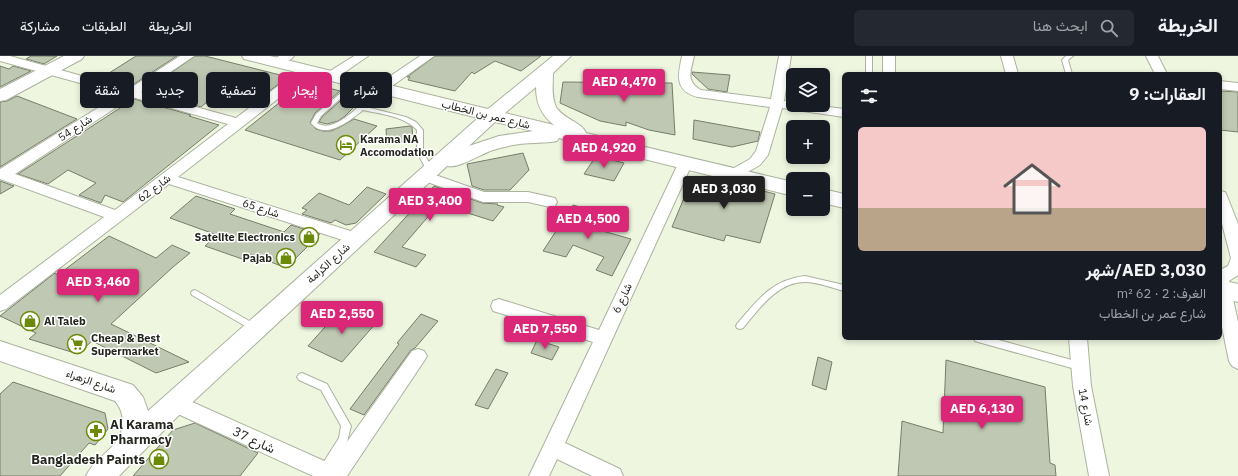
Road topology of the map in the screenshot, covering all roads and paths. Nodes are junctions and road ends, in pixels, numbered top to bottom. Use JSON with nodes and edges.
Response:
{"nodes":[{"id":1,"x":76,"y":56,"type":"edge"},
{"id":2,"x":188,"y":56,"type":"edge"},
{"id":3,"x":250,"y":56,"type":"edge"},
{"id":4,"x":362,"y":56,"type":"edge"},
{"id":5,"x":428,"y":56,"type":"edge"},
{"id":6,"x":563,"y":56,"type":"edge"},
{"id":7,"x":688,"y":56,"type":"edge"},
{"id":8,"x":784,"y":56,"type":"edge"},
{"id":9,"x":869,"y":56,"type":"edge"},
{"id":10,"x":889,"y":56,"type":"edge"},
{"id":11,"x":1007,"y":56,"type":"edge"},
{"id":12,"x":1070,"y":56,"type":"edge"},
{"id":13,"x":1152,"y":56,"type":"edge"},
{"id":14,"x":0,"y":57,"type":"edge"},
{"id":15,"x":282,"y":59,"type":"edge"},
{"id":16,"x":48,"y":70,"type":"junction"},
{"id":17,"x":307,"y":70,"type":"junction"},
{"id":18,"x":315,"y":72,"type":"edge"},
{"id":19,"x":869,"y":72,"type":"edge"},
{"id":20,"x":889,"y":72,"type":"edge"},
{"id":21,"x":1011,"y":72,"type":"edge"},
{"id":22,"x":1068,"y":72,"type":"edge"},
{"id":23,"x":1160,"y":72,"type":"edge"},
{"id":24,"x":545,"y":73,"type":"junction"},
{"id":25,"x":332,"y":75,"type":"edge"},
{"id":26,"x":80,"y":78,"type":"edge"},
{"id":27,"x":392,"y":81,"type":"edge"},
{"id":28,"x":1222,"y":85,"type":"edge"},
{"id":29,"x":1238,"y":87,"type":"edge"},
{"id":30,"x":134,"y":91,"type":"edge"},
{"id":31,"x":392,"y":91,"type":"edge"},
{"id":32,"x":134,"y":93,"type":"edge"},
{"id":33,"x":0,"y":96,"type":"edge"},
{"id":34,"x":340,"y":96,"type":"edge"},
{"id":35,"x":777,"y":103,"type":"junction"},
{"id":36,"x":107,"y":108,"type":"edge"},
{"id":37,"x":359,"y":108,"type":"edge"},
{"id":38,"x":364,"y":108,"type":"edge"},
{"id":39,"x":842,"y":113,"type":"edge"},
{"id":40,"x":492,"y":115,"type":"junction"},
{"id":41,"x":239,"y":123,"type":"junction"},
{"id":42,"x":593,"y":142,"type":"junction"},
{"id":43,"x":685,"y":164,"type":"junction"},
{"id":44,"x":427,"y":174,"type":"junction"},
{"id":45,"x":1,"y":175,"type":"edge"},
{"id":46,"x":732,"y":175,"type":"junction"},
{"id":47,"x":167,"y":178,"type":"junction"},
{"id":48,"x":786,"y":187,"type":"edge"},
{"id":49,"x":830,"y":198,"type":"edge"},
{"id":50,"x":1222,"y":199,"type":"edge"},
{"id":51,"x":842,"y":201,"type":"edge"},
{"id":52,"x":550,"y":202,"type":"dead end"},
{"id":53,"x":1232,"y":213,"type":"edge"},
{"id":54,"x":116,"y":216,"type":"junction"},
{"id":55,"x":355,"y":238,"type":"junction"},
{"id":56,"x":1238,"y":256,"type":"edge"},
{"id":57,"x":1238,"y":261,"type":"edge"},
{"id":58,"x":1227,"y":285,"type":"edge"},
{"id":59,"x":842,"y":288,"type":"edge"},
{"id":60,"x":195,"y":293,"type":"dead end"},
{"id":61,"x":0,"y":304,"type":"edge"},
{"id":62,"x":499,"y":306,"type":"dead end"},
{"id":63,"x":740,"y":326,"type":"dead end"},
{"id":64,"x":256,"y":329,"type":"junction"},
{"id":65,"x":603,"y":338,"type":"junction"},
{"id":66,"x":985,"y":340,"type":"edge"},
{"id":67,"x":1078,"y":340,"type":"edge"},
{"id":68,"x":0,"y":351,"type":"edge"},
{"id":69,"x":418,"y":356,"type":"dead end"},
{"id":70,"x":1238,"y":361,"type":"edge"},
{"id":71,"x":1079,"y":366,"type":"junction"},
{"id":72,"x":302,"y":377,"type":"dead end"},
{"id":73,"x":174,"y":403,"type":"junction"},
{"id":74,"x":553,"y":447,"type":"junction"},
{"id":75,"x":126,"y":448,"type":"junction"},
{"id":76,"x":329,"y":473,"type":"edge"},
{"id":77,"x":100,"y":476,"type":"edge"},
{"id":78,"x":539,"y":476,"type":"edge"},
{"id":79,"x":613,"y":476,"type":"edge"},
{"id":80,"x":1099,"y":476,"type":"edge"}],
"edges":[{"from":1,"to":16,"type":"main road"},
{"from":2,"to":30,"type":"street","name":"شارع 54"},
{"from":3,"to":15,"type":"main road","name":"شارع عمر بن الخطاب"},
{"from":4,"to":25,"type":"street"},
{"from":5,"to":27,"type":"street"},
{"from":6,"to":24,"type":"main road","name":"شارع الكرامة"},
{"from":7,"to":35,"type":"street"},
{"from":8,"to":35,"type":"street"},
{"from":9,"to":19,"type":"lane"},
{"from":10,"to":20,"type":"street"},
{"from":11,"to":21,"type":"street"},
{"from":12,"to":22,"type":"lane"},
{"from":13,"to":23,"type":"street"},
{"from":14,"to":16,"type":"street"},
{"from":15,"to":17,"type":"main road","name":"شارع عمر بن الخطاب"},
{"from":16,"to":26,"type":"street"},
{"from":16,"to":33,"type":"main road"},
{"from":17,"to":18,"type":"main road","name":"شارع عمر بن الخطاب"},
{"from":17,"to":41,"type":"street","name":"شارع 62"},
{"from":24,"to":40,"type":"main road","name":"شارع الكرامة"},
{"from":24,"to":42,"type":"main road"},
{"from":28,"to":29,"type":"street"},
{"from":31,"to":40,"type":"main road","name":"شارع عمر بن الخطاب"},
{"from":32,"to":41,"type":"street"},
{"from":34,"to":37,"type":"lane"},
{"from":35,"to":39,"type":"street"},
{"from":35,"to":46,"type":"street"},
{"from":36,"to":45,"type":"street","name":"شارع 54"},
{"from":38,"to":44,"type":"lane"},
{"from":40,"to":42,"type":"main road","name":"شارع عمر بن الخطاب"},
{"from":40,"to":44,"type":"main road","name":"شارع الكرامة"},
{"from":41,"to":47,"type":"street","name":"شارع 62"},
{"from":42,"to":43,"type":"main road","name":"شارع عمر بن الخطاب"},
{"from":42,"to":44,"type":"main road"},
{"from":43,"to":46,"type":"main road","name":"شارع عمر بن الخطاب"},
{"from":43,"to":65,"type":"street","name":"شارع 6"},
{"from":44,"to":52,"type":"street"},
{"from":44,"to":55,"type":"main road","name":"شارع الكرامة"},
{"from":45,"to":54,"type":"street"},
{"from":46,"to":48,"type":"main road","name":"شارع عمر بن الخطاب"},
{"from":47,"to":54,"type":"street","name":"شارع 62"},
{"from":47,"to":55,"type":"street","name":"شارع 65"},
{"from":49,"to":51,"type":"main road"},
{"from":50,"to":53,"type":"street"},
{"from":53,"to":56,"type":"street"},
{"from":54,"to":61,"type":"street","name":"شارع 62"},
{"from":55,"to":64,"type":"main road","name":"شارع الكرامة"},
{"from":57,"to":58,"type":"street"},
{"from":58,"to":70,"type":"street"},
{"from":59,"to":63,"type":"lane"},
{"from":60,"to":64,"type":"lane"},
{"from":62,"to":65,"type":"street"},
{"from":64,"to":73,"type":"main road","name":"شارع الكرامة"},
{"from":65,"to":74,"type":"street","name":"شارع 6"},
{"from":66,"to":71,"type":"lane"},
{"from":67,"to":71,"type":"street","name":"شارع 14"},
{"from":68,"to":75,"type":"main road","name":"شارع الزهراء"},
{"from":69,"to":76,"type":"street"},
{"from":71,"to":80,"type":"street","name":"شارع 14"},
{"from":72,"to":76,"type":"lane"},
{"from":73,"to":75,"type":"main road","name":"شارع الكرامة"},
{"from":73,"to":76,"type":"street","name":"شارع 37"},
{"from":74,"to":78,"type":"street","name":"شارع 6"},
{"from":74,"to":79,"type":"street"},
{"from":75,"to":77,"type":"main road","name":"شارع الكرامة"}]}
